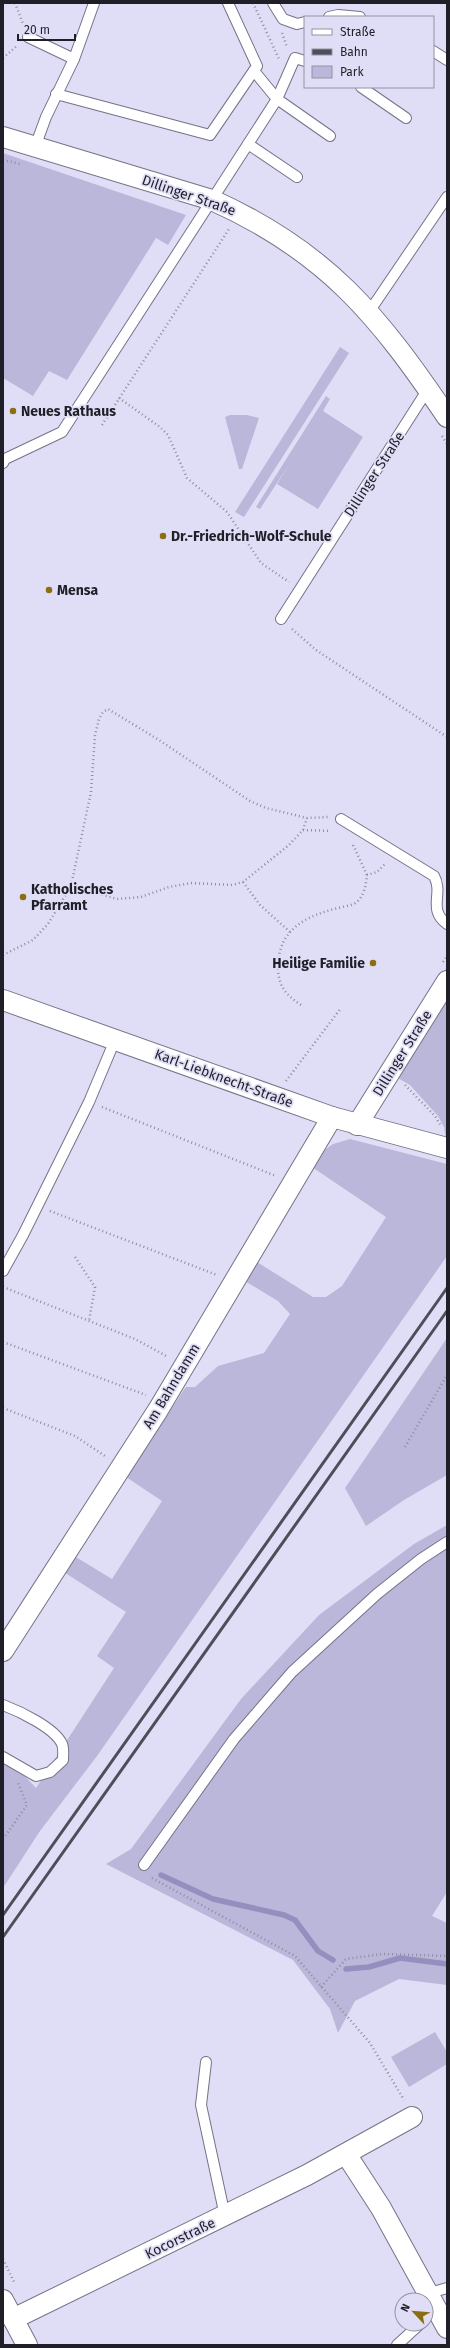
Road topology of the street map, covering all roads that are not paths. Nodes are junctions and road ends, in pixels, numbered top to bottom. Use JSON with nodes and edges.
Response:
{"nodes":[{"id":1,"x":94,"y":3,"type":"edge"},
{"id":2,"x":228,"y":3,"type":"edge"},
{"id":3,"x":273,"y":3,"type":"edge"},
{"id":4,"x":334,"y":16,"type":"edge"},
{"id":5,"x":349,"y":16,"type":"edge"},
{"id":6,"x":304,"y":22,"type":"edge"},
{"id":7,"x":28,"y":37,"type":"road end"},
{"id":8,"x":434,"y":51,"type":"edge"},
{"id":9,"x":74,"y":59,"type":"junction"},
{"id":10,"x":304,"y":60,"type":"edge"},
{"id":11,"x":447,"y":60,"type":"edge"},
{"id":12,"x":254,"y":71,"type":"junction"},
{"id":13,"x":362,"y":88,"type":"edge"},
{"id":14,"x":56,"y":94,"type":"junction"},
{"id":15,"x":277,"y":99,"type":"junction"},
{"id":16,"x":406,"y":118,"type":"dead end"},
{"id":17,"x":330,"y":136,"type":"dead end"},
{"id":18,"x":3,"y":138,"type":"edge"},
{"id":19,"x":248,"y":144,"type":"junction"},
{"id":20,"x":35,"y":147,"type":"junction"},
{"id":21,"x":297,"y":178,"type":"dead end"},
{"id":22,"x":447,"y":197,"type":"edge"},
{"id":23,"x":207,"y":209,"type":"junction"},
{"id":24,"x":369,"y":312,"type":"junction"},
{"id":25,"x":428,"y":389,"type":"junction"},
{"id":26,"x":443,"y":425,"type":"edge"},
{"id":27,"x":3,"y":463,"type":"edge"},
{"id":28,"x":281,"y":619,"type":"road end"},
{"id":29,"x":341,"y":819,"type":"road end"},
{"id":30,"x":447,"y":924,"type":"edge"},
{"id":31,"x":445,"y":972,"type":"edge"},
{"id":32,"x":3,"y":1000,"type":"edge"},
{"id":33,"x":115,"y":1040,"type":"junction"},
{"id":34,"x":332,"y":1117,"type":"junction"},
{"id":35,"x":357,"y":1125,"type":"junction"},
{"id":36,"x":446,"y":1148,"type":"edge"},
{"id":37,"x":3,"y":1271,"type":"edge"},
{"id":38,"x":447,"y":1542,"type":"edge"},
{"id":39,"x":3,"y":1651,"type":"edge"},
{"id":40,"x":3,"y":1705,"type":"edge"},
{"id":41,"x":5,"y":1758,"type":"edge"},
{"id":42,"x":144,"y":1865,"type":"road end"},
{"id":43,"x":206,"y":2062,"type":"dead end"},
{"id":44,"x":412,"y":2117,"type":"road end"},
{"id":45,"x":346,"y":2154,"type":"junction"},
{"id":46,"x":224,"y":2216,"type":"junction"},
{"id":47,"x":430,"y":2292,"type":"edge"},
{"id":48,"x":434,"y":2299,"type":"edge"},
{"id":49,"x":3,"y":2300,"type":"edge"},
{"id":50,"x":13,"y":2319,"type":"junction"},
{"id":51,"x":447,"y":2328,"type":"edge"},
{"id":52,"x":411,"y":2332,"type":"edge"},
{"id":53,"x":27,"y":2345,"type":"edge"},
{"id":54,"x":397,"y":2345,"type":"edge"}],
"edges":[{"from":1,"to":9,"type":"lane"},
{"from":2,"to":12,"type":"lane"},
{"from":3,"to":6,"type":"lane"},
{"from":4,"to":5,"type":"lane"},
{"from":7,"to":9,"type":"lane"},
{"from":8,"to":11,"type":"lane"},
{"from":9,"to":14,"type":"lane"},
{"from":10,"to":15,"type":"lane"},
{"from":12,"to":14,"type":"lane"},
{"from":12,"to":15,"type":"lane"},
{"from":13,"to":16,"type":"lane"},
{"from":14,"to":20,"type":"lane"},
{"from":15,"to":17,"type":"lane"},
{"from":15,"to":19,"type":"lane"},
{"from":18,"to":20,"type":"street","name":"Dillinger Straße"},
{"from":19,"to":21,"type":"lane"},
{"from":19,"to":23,"type":"lane"},
{"from":20,"to":23,"type":"street","name":"Dillinger Straße"},
{"from":22,"to":24,"type":"lane"},
{"from":23,"to":24,"type":"street","name":"Dillinger Straße"},
{"from":23,"to":27,"type":"lane"},
{"from":24,"to":25,"type":"street","name":"Dillinger Straße"},
{"from":25,"to":26,"type":"street","name":"Dillinger Straße"},
{"from":25,"to":28,"type":"lane","name":"Dillinger Straße"},
{"from":29,"to":30,"type":"lane"},
{"from":31,"to":35,"type":"street","name":"Dillinger Straße"},
{"from":32,"to":33,"type":"street","name":"Karl-Liebknecht-Straße"},
{"from":33,"to":34,"type":"street","name":"Karl-Liebknecht-Straße"},
{"from":33,"to":37,"type":"lane"},
{"from":34,"to":35,"type":"street","name":"Karl-Liebknecht-Straße"},
{"from":34,"to":39,"type":"street","name":"Am Bahndamm"},
{"from":35,"to":36,"type":"street","name":"Karl-Liebknecht-Straße"},
{"from":38,"to":42,"type":"lane"},
{"from":40,"to":41,"type":"lane"},
{"from":43,"to":46,"type":"lane"},
{"from":44,"to":45,"type":"street","name":"Kocorstraße"},
{"from":45,"to":46,"type":"street","name":"Kocorstraße"},
{"from":45,"to":47,"type":"street"},
{"from":46,"to":50,"type":"street","name":"Kocorstraße"},
{"from":48,"to":51,"type":"street"},
{"from":49,"to":50,"type":"street"},
{"from":50,"to":53,"type":"street"},
{"from":52,"to":54,"type":"lane"}]}
